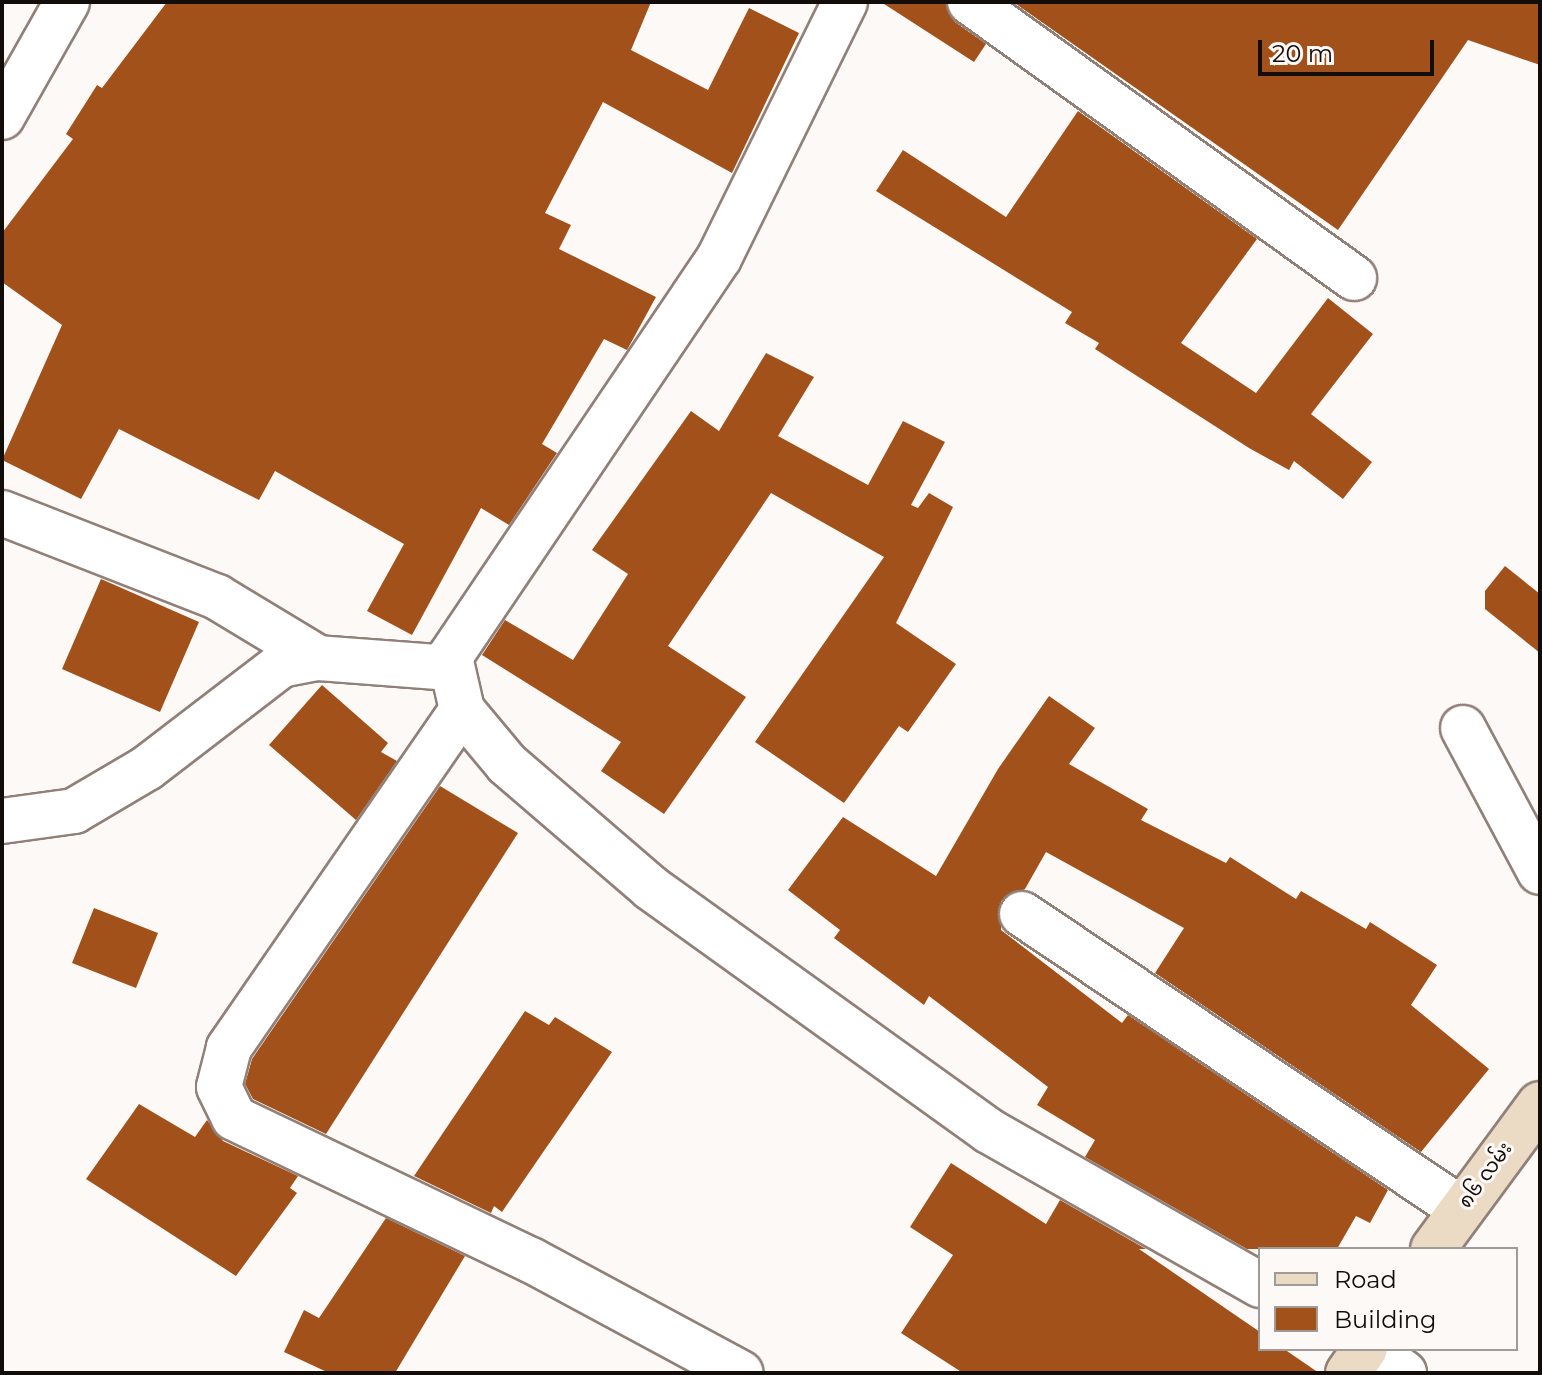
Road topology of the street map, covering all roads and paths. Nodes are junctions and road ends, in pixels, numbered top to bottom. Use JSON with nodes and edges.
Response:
{"nodes":[{"id":1,"x":67,"y":2,"type":"edge"},
{"id":2,"x":845,"y":2,"type":"edge"},
{"id":3,"x":970,"y":2,"type":"edge"},
{"id":4,"x":2,"y":117,"type":"edge"},
{"id":5,"x":1354,"y":278,"type":"dead end"},
{"id":6,"x":2,"y":513,"type":"edge"},
{"id":7,"x":318,"y":658,"type":"junction"},
{"id":8,"x":452,"y":668,"type":"junction"},
{"id":9,"x":462,"y":710,"type":"junction"},
{"id":10,"x":1463,"y":728,"type":"dead end"},
{"id":11,"x":2,"y":821,"type":"edge"},
{"id":12,"x":1540,"y":872,"type":"edge"},
{"id":13,"x":1022,"y":914,"type":"dead end"},
{"id":14,"x":1540,"y":1104,"type":"edge"},
{"id":15,"x":1461,"y":1209,"type":"junction"},
{"id":16,"x":1434,"y":1247,"type":"edge"},
{"id":17,"x":1258,"y":1284,"type":"edge"},
{"id":18,"x":1364,"y":1351,"type":"edge"},
{"id":19,"x":1374,"y":1351,"type":"edge"},
{"id":20,"x":741,"y":1373,"type":"edge"},
{"id":21,"x":1348,"y":1373,"type":"edge"},
{"id":22,"x":1404,"y":1373,"type":"edge"}],
"edges":[{"from":1,"to":4,"type":"street"},
{"from":2,"to":8,"type":"street"},
{"from":3,"to":5,"type":"street"},
{"from":6,"to":7,"type":"street"},
{"from":7,"to":8,"type":"street"},
{"from":7,"to":11,"type":"street"},
{"from":8,"to":9,"type":"street"},
{"from":9,"to":17,"type":"street"},
{"from":9,"to":20,"type":"street"},
{"from":10,"to":12,"type":"street"},
{"from":13,"to":15,"type":"street"},
{"from":14,"to":15,"type":"street","name":"၈၆ လမ်း"},
{"from":15,"to":16,"type":"street","name":"၈၆ လမ်း"},
{"from":18,"to":21,"type":"street"},
{"from":19,"to":22,"type":"street"}]}
